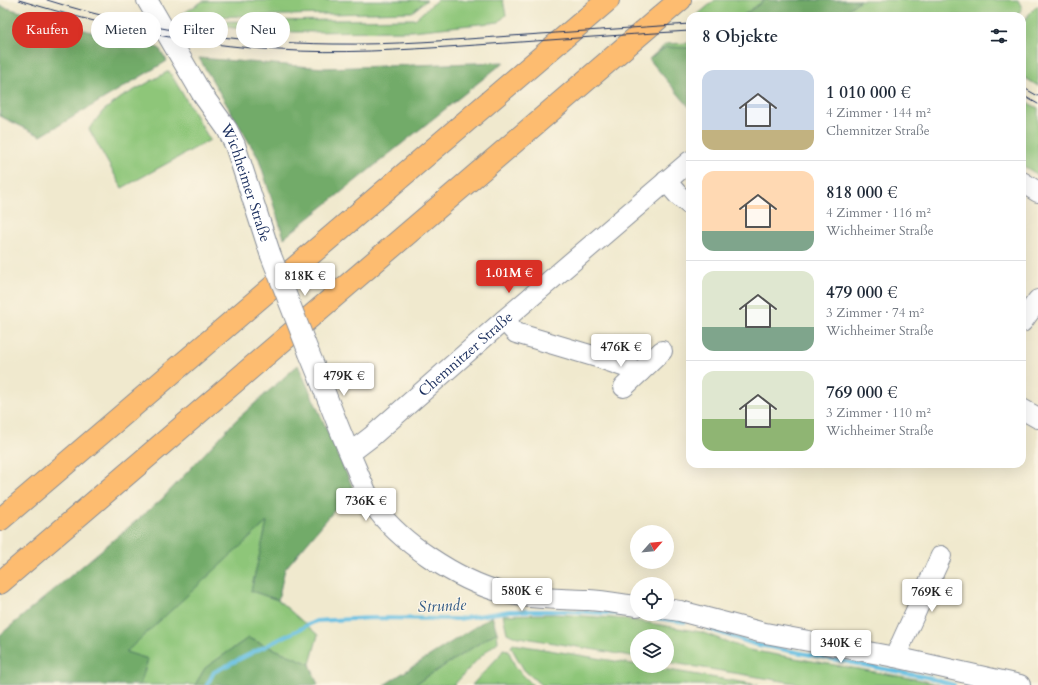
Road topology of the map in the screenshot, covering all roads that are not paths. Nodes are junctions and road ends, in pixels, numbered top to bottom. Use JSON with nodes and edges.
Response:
{"nodes":[{"id":1,"x":147,"y":0,"type":"edge"},
{"id":2,"x":608,"y":0,"type":"edge"},
{"id":3,"x":680,"y":0,"type":"edge"},
{"id":4,"x":686,"y":164,"type":"edge"},
{"id":5,"x":666,"y":181,"type":"junction"},
{"id":6,"x":1026,"y":184,"type":"edge"},
{"id":7,"x":1038,"y":192,"type":"edge"},
{"id":8,"x":686,"y":201,"type":"edge"},
{"id":9,"x":1038,"y":300,"type":"edge"},
{"id":10,"x":1026,"y":316,"type":"edge"},
{"id":11,"x":504,"y":320,"type":"junction"},
{"id":12,"x":662,"y":351,"type":"dead end"},
{"id":13,"x":640,"y":372,"type":"junction"},
{"id":14,"x":624,"y":387,"type":"dead end"},
{"id":15,"x":1026,"y":412,"type":"edge"},
{"id":16,"x":1038,"y":418,"type":"edge"},
{"id":17,"x":350,"y":453,"type":"junction"},
{"id":18,"x":0,"y":520,"type":"edge"},
{"id":19,"x":941,"y":556,"type":"dead end"},
{"id":20,"x":0,"y":583,"type":"edge"},
{"id":21,"x":630,"y":605,"type":"edge"},
{"id":22,"x":674,"y":610,"type":"edge"},
{"id":23,"x":895,"y":657,"type":"junction"},
{"id":24,"x":1020,"y":685,"type":"edge"}],
"edges":[{"from":1,"to":17,"type":"street","name":"Wichheimer Straße","bridge":true},
{"from":2,"to":18,"type":"highway"},
{"from":3,"to":20,"type":"highway"},
{"from":4,"to":5,"type":"street","name":"Chemnitzer Straße"},
{"from":5,"to":8,"type":"street"},
{"from":5,"to":11,"type":"street","name":"Chemnitzer Straße"},
{"from":6,"to":7,"type":"street"},
{"from":9,"to":10,"type":"street"},
{"from":11,"to":13,"type":"street"},
{"from":11,"to":17,"type":"street","name":"Chemnitzer Straße"},
{"from":12,"to":13,"type":"street"},
{"from":13,"to":14,"type":"street"},
{"from":15,"to":16,"type":"street"},
{"from":17,"to":21,"type":"street","name":"Wichheimer Straße"},
{"from":19,"to":23,"type":"street"},
{"from":22,"to":23,"type":"street"},
{"from":23,"to":24,"type":"street"}]}
